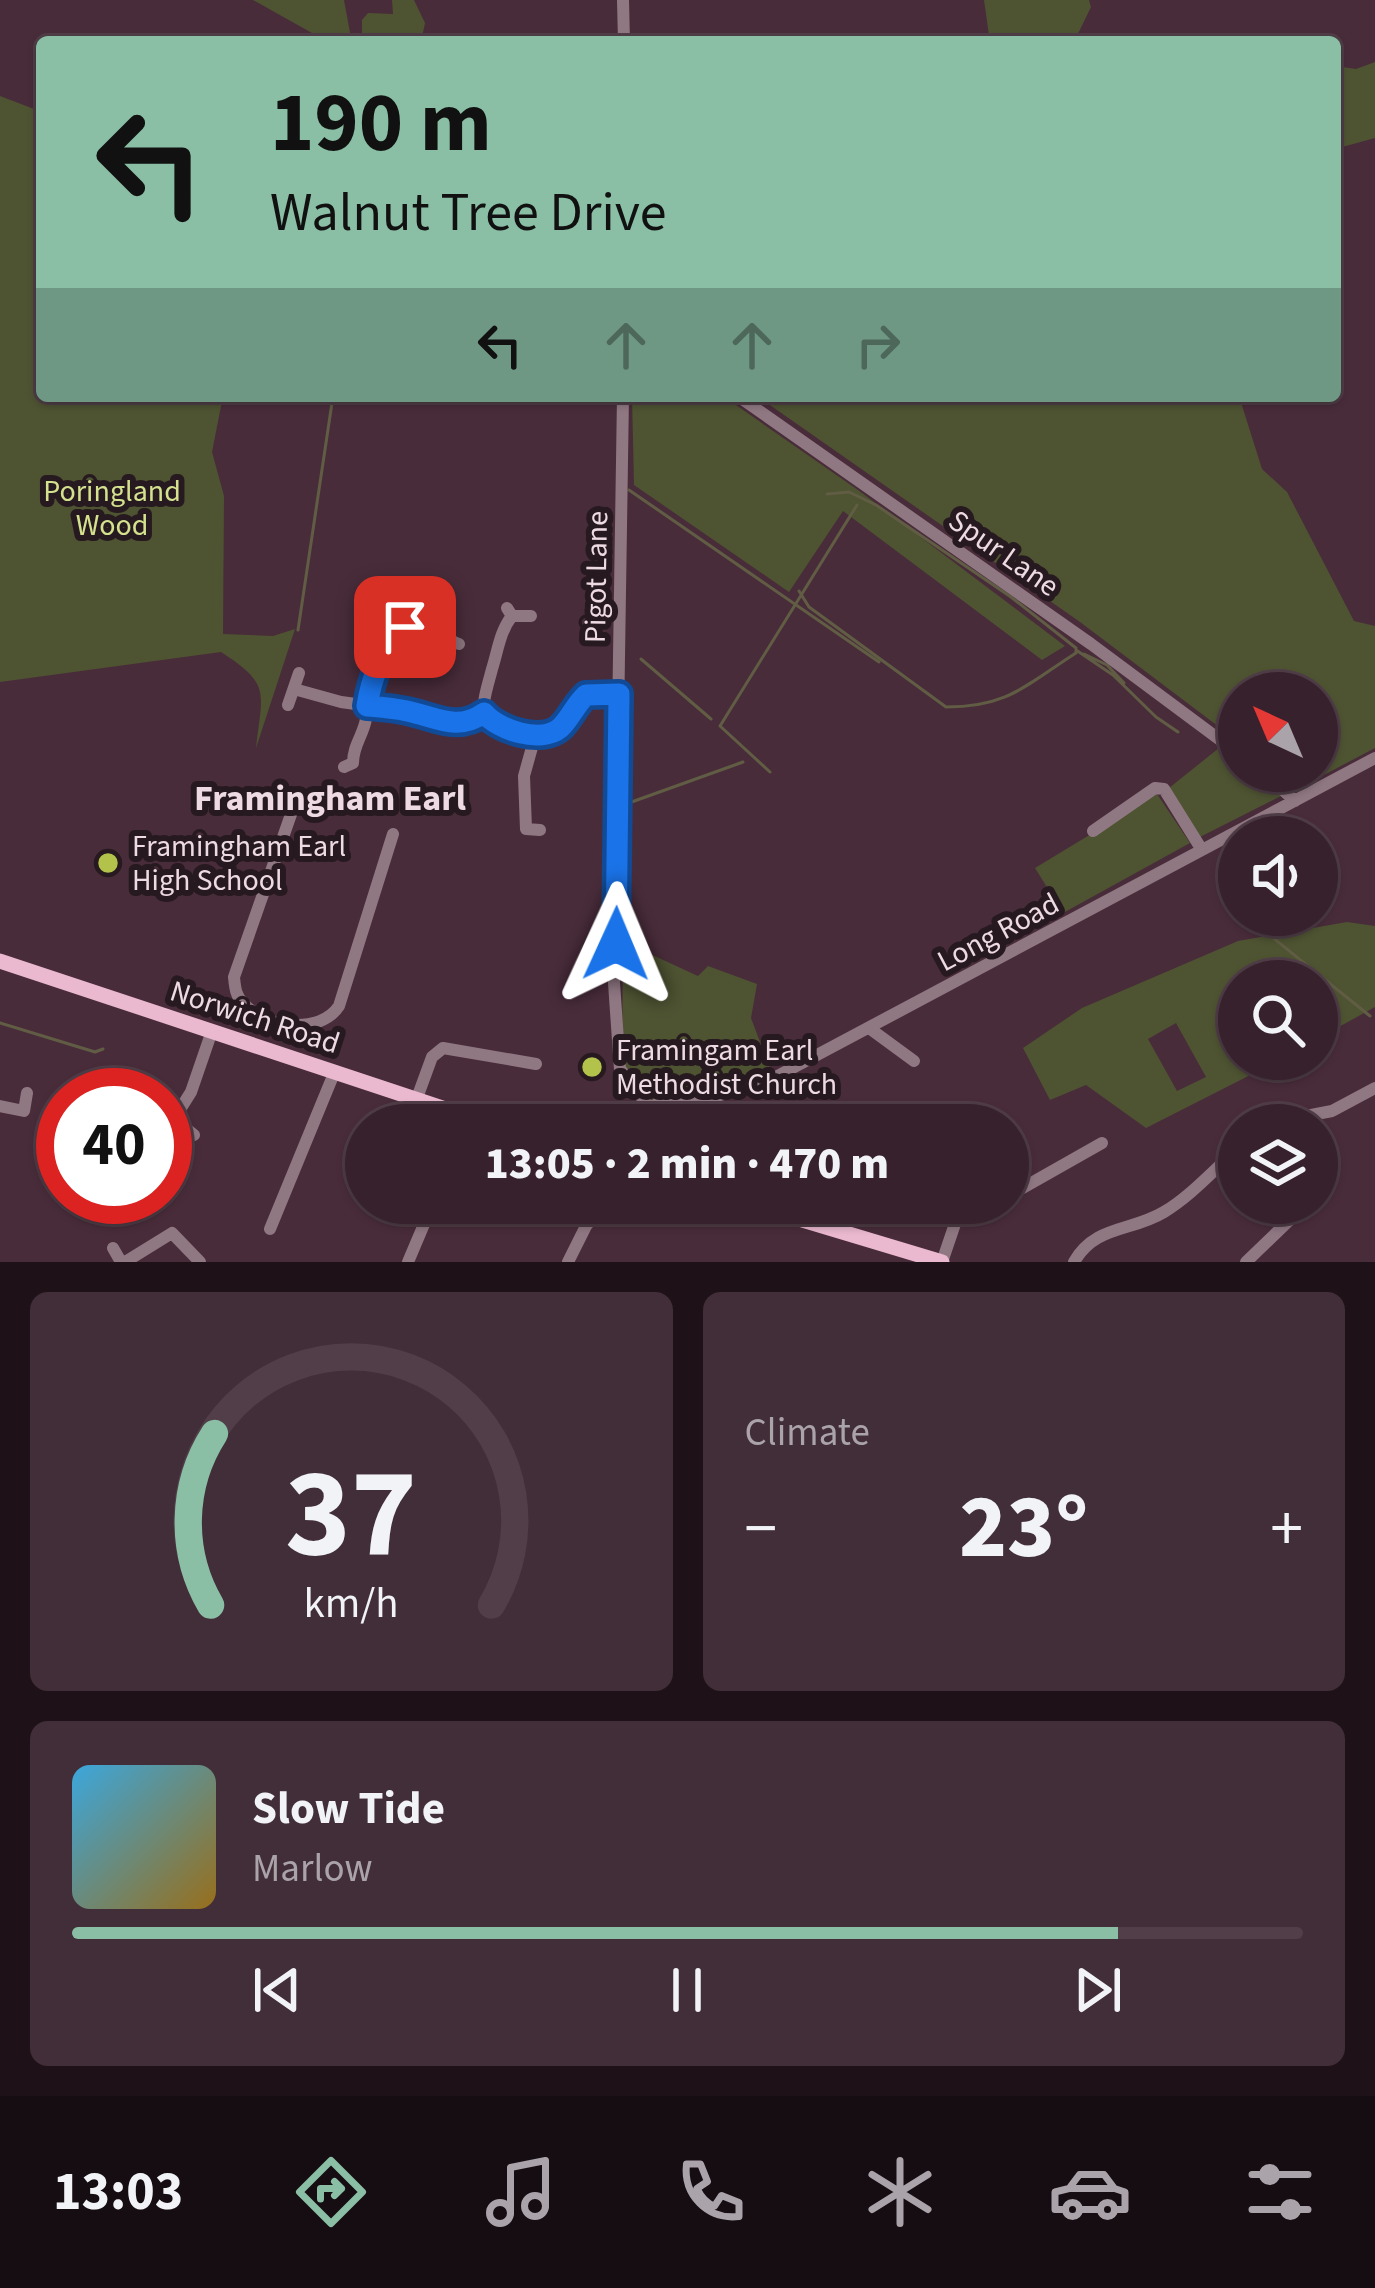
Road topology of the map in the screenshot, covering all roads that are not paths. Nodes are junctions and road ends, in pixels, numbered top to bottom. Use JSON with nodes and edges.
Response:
{"nodes":[{"id":1,"x":623,"y":0,"type":"edge"},
{"id":2,"x":624,"y":36,"type":"edge"},
{"id":3,"x":623,"y":402,"type":"edge"},
{"id":4,"x":747,"y":402,"type":"edge"},
{"id":5,"x":437,"y":615,"type":"dead end"},
{"id":6,"x":531,"y":616,"type":"dead end"},
{"id":7,"x":430,"y":632,"type":"junction"},
{"id":8,"x":459,"y":644,"type":"dead end"},
{"id":9,"x":299,"y":673,"type":"dead end"},
{"id":10,"x":294,"y":689,"type":"junction"},
{"id":11,"x":619,"y":694,"type":"junction"},
{"id":12,"x":288,"y":705,"type":"dead end"},
{"id":13,"x":367,"y":706,"type":"junction"},
{"id":14,"x":484,"y":713,"type":"junction"},
{"id":15,"x":536,"y":733,"type":"junction"},
{"id":16,"x":1218,"y":738,"type":"edge"},
{"id":17,"x":1375,"y":758,"type":"edge"},
{"id":18,"x":352,"y":765,"type":"dead end"},
{"id":19,"x":1285,"y":792,"type":"edge"},
{"id":20,"x":1295,"y":801,"type":"junction"},
{"id":21,"x":295,"y":803,"type":"dead end"},
{"id":22,"x":528,"y":830,"type":"dead end"},
{"id":23,"x":1093,"y":831,"type":"dead end"},
{"id":24,"x":393,"y":834,"type":"dead end"},
{"id":25,"x":1202,"y":850,"type":"junction"},
{"id":26,"x":0,"y":961,"type":"edge"},
{"id":27,"x":278,"y":1021,"type":"junction"},
{"id":28,"x":869,"y":1028,"type":"junction"},
{"id":29,"x":212,"y":1031,"type":"junction"},
{"id":30,"x":269,"y":1050,"type":"junction"},
{"id":31,"x":527,"y":1058,"type":"dead end"},
{"id":32,"x":914,"y":1061,"type":"dead end"},
{"id":33,"x":335,"y":1071,"type":"junction"},
{"id":34,"x":192,"y":1088,"type":"edge"},
{"id":35,"x":1371,"y":1090,"type":"edge"},
{"id":36,"x":27,"y":1093,"type":"dead end"},
{"id":37,"x":417,"y":1098,"type":"junction"},
{"id":38,"x":430,"y":1104,"type":"edge"},
{"id":39,"x":647,"y":1104,"type":"edge"},
{"id":40,"x":671,"y":1104,"type":"edge"},
{"id":41,"x":0,"y":1106,"type":"edge"},
{"id":42,"x":1375,"y":1106,"type":"edge"},
{"id":43,"x":1338,"y":1108,"type":"edge"},
{"id":44,"x":24,"y":1111,"type":"junction"},
{"id":45,"x":26,"y":1126,"type":"dead end"},
{"id":46,"x":1080,"y":1136,"type":"dead end"},
{"id":47,"x":1102,"y":1143,"type":"dead end"},
{"id":48,"x":1088,"y":1151,"type":"junction"},
{"id":49,"x":1218,"y":1167,"type":"edge"},
{"id":50,"x":1029,"y":1184,"type":"edge"},
{"id":51,"x":275,"y":1220,"type":"dead end"},
{"id":52,"x":424,"y":1224,"type":"edge"},
{"id":53,"x":590,"y":1224,"type":"edge"},
{"id":54,"x":811,"y":1224,"type":"edge"},
{"id":55,"x":955,"y":1224,"type":"edge"},
{"id":56,"x":1286,"y":1224,"type":"edge"},
{"id":57,"x":113,"y":1248,"type":"dead end"},
{"id":58,"x":915,"y":1258,"type":"edge"},
{"id":59,"x":408,"y":1261,"type":"edge"},
{"id":60,"x":570,"y":1261,"type":"edge"},
{"id":61,"x":123,"y":1262,"type":"edge"},
{"id":62,"x":200,"y":1262,"type":"edge"},
{"id":63,"x":942,"y":1262,"type":"edge"},
{"id":64,"x":1074,"y":1262,"type":"edge"},
{"id":65,"x":1246,"y":1262,"type":"edge"}],
"edges":[{"from":1,"to":2,"type":"street"},
{"from":3,"to":11,"type":"street","name":"Pigot Lane"},
{"from":4,"to":16,"type":"street","name":"Spur Lane"},
{"from":5,"to":7,"type":"street"},
{"from":6,"to":14,"type":"street"},
{"from":7,"to":8,"type":"street"},
{"from":7,"to":13,"type":"street"},
{"from":9,"to":10,"type":"street"},
{"from":10,"to":12,"type":"street"},
{"from":10,"to":13,"type":"street"},
{"from":11,"to":15,"type":"street"},
{"from":11,"to":39,"type":"street","name":"Pigot Lane"},
{"from":13,"to":14,"type":"street"},
{"from":13,"to":18,"type":"street"},
{"from":14,"to":15,"type":"street"},
{"from":15,"to":22,"type":"street"},
{"from":17,"to":20,"type":"street","name":"Long Road"},
{"from":19,"to":20,"type":"street"},
{"from":20,"to":25,"type":"street","name":"Long Road"},
{"from":21,"to":27,"type":"street"},
{"from":23,"to":25,"type":"street"},
{"from":24,"to":27,"type":"street"},
{"from":25,"to":28,"type":"street","name":"Long Road"},
{"from":26,"to":29,"type":"main road","name":"Norwich Road"},
{"from":27,"to":30,"type":"street"},
{"from":28,"to":32,"type":"street"},
{"from":28,"to":40,"type":"street","name":"Long Road"},
{"from":29,"to":30,"type":"main road","name":"Norwich Road"},
{"from":29,"to":34,"type":"street"},
{"from":30,"to":33,"type":"main road","name":"Norwich Road"},
{"from":31,"to":37,"type":"street"},
{"from":33,"to":37,"type":"main road","name":"Norwich Road"},
{"from":33,"to":51,"type":"street"},
{"from":35,"to":42,"type":"street"},
{"from":35,"to":43,"type":"street"},
{"from":36,"to":44,"type":"street"},
{"from":37,"to":38,"type":"main road","name":"Norwich Road"},
{"from":41,"to":44,"type":"street"},
{"from":44,"to":45,"type":"street"},
{"from":46,"to":48,"type":"street"},
{"from":47,"to":48,"type":"street"},
{"from":48,"to":50,"type":"street"},
{"from":49,"to":64,"type":"street"},
{"from":52,"to":59,"type":"street"},
{"from":53,"to":60,"type":"street"},
{"from":54,"to":58,"type":"main road"},
{"from":55,"to":63,"type":"street"},
{"from":56,"to":65,"type":"street"},
{"from":57,"to":61,"type":"street"},
{"from":58,"to":63,"type":"main road"},
{"from":61,"to":62,"type":"street"}]}
